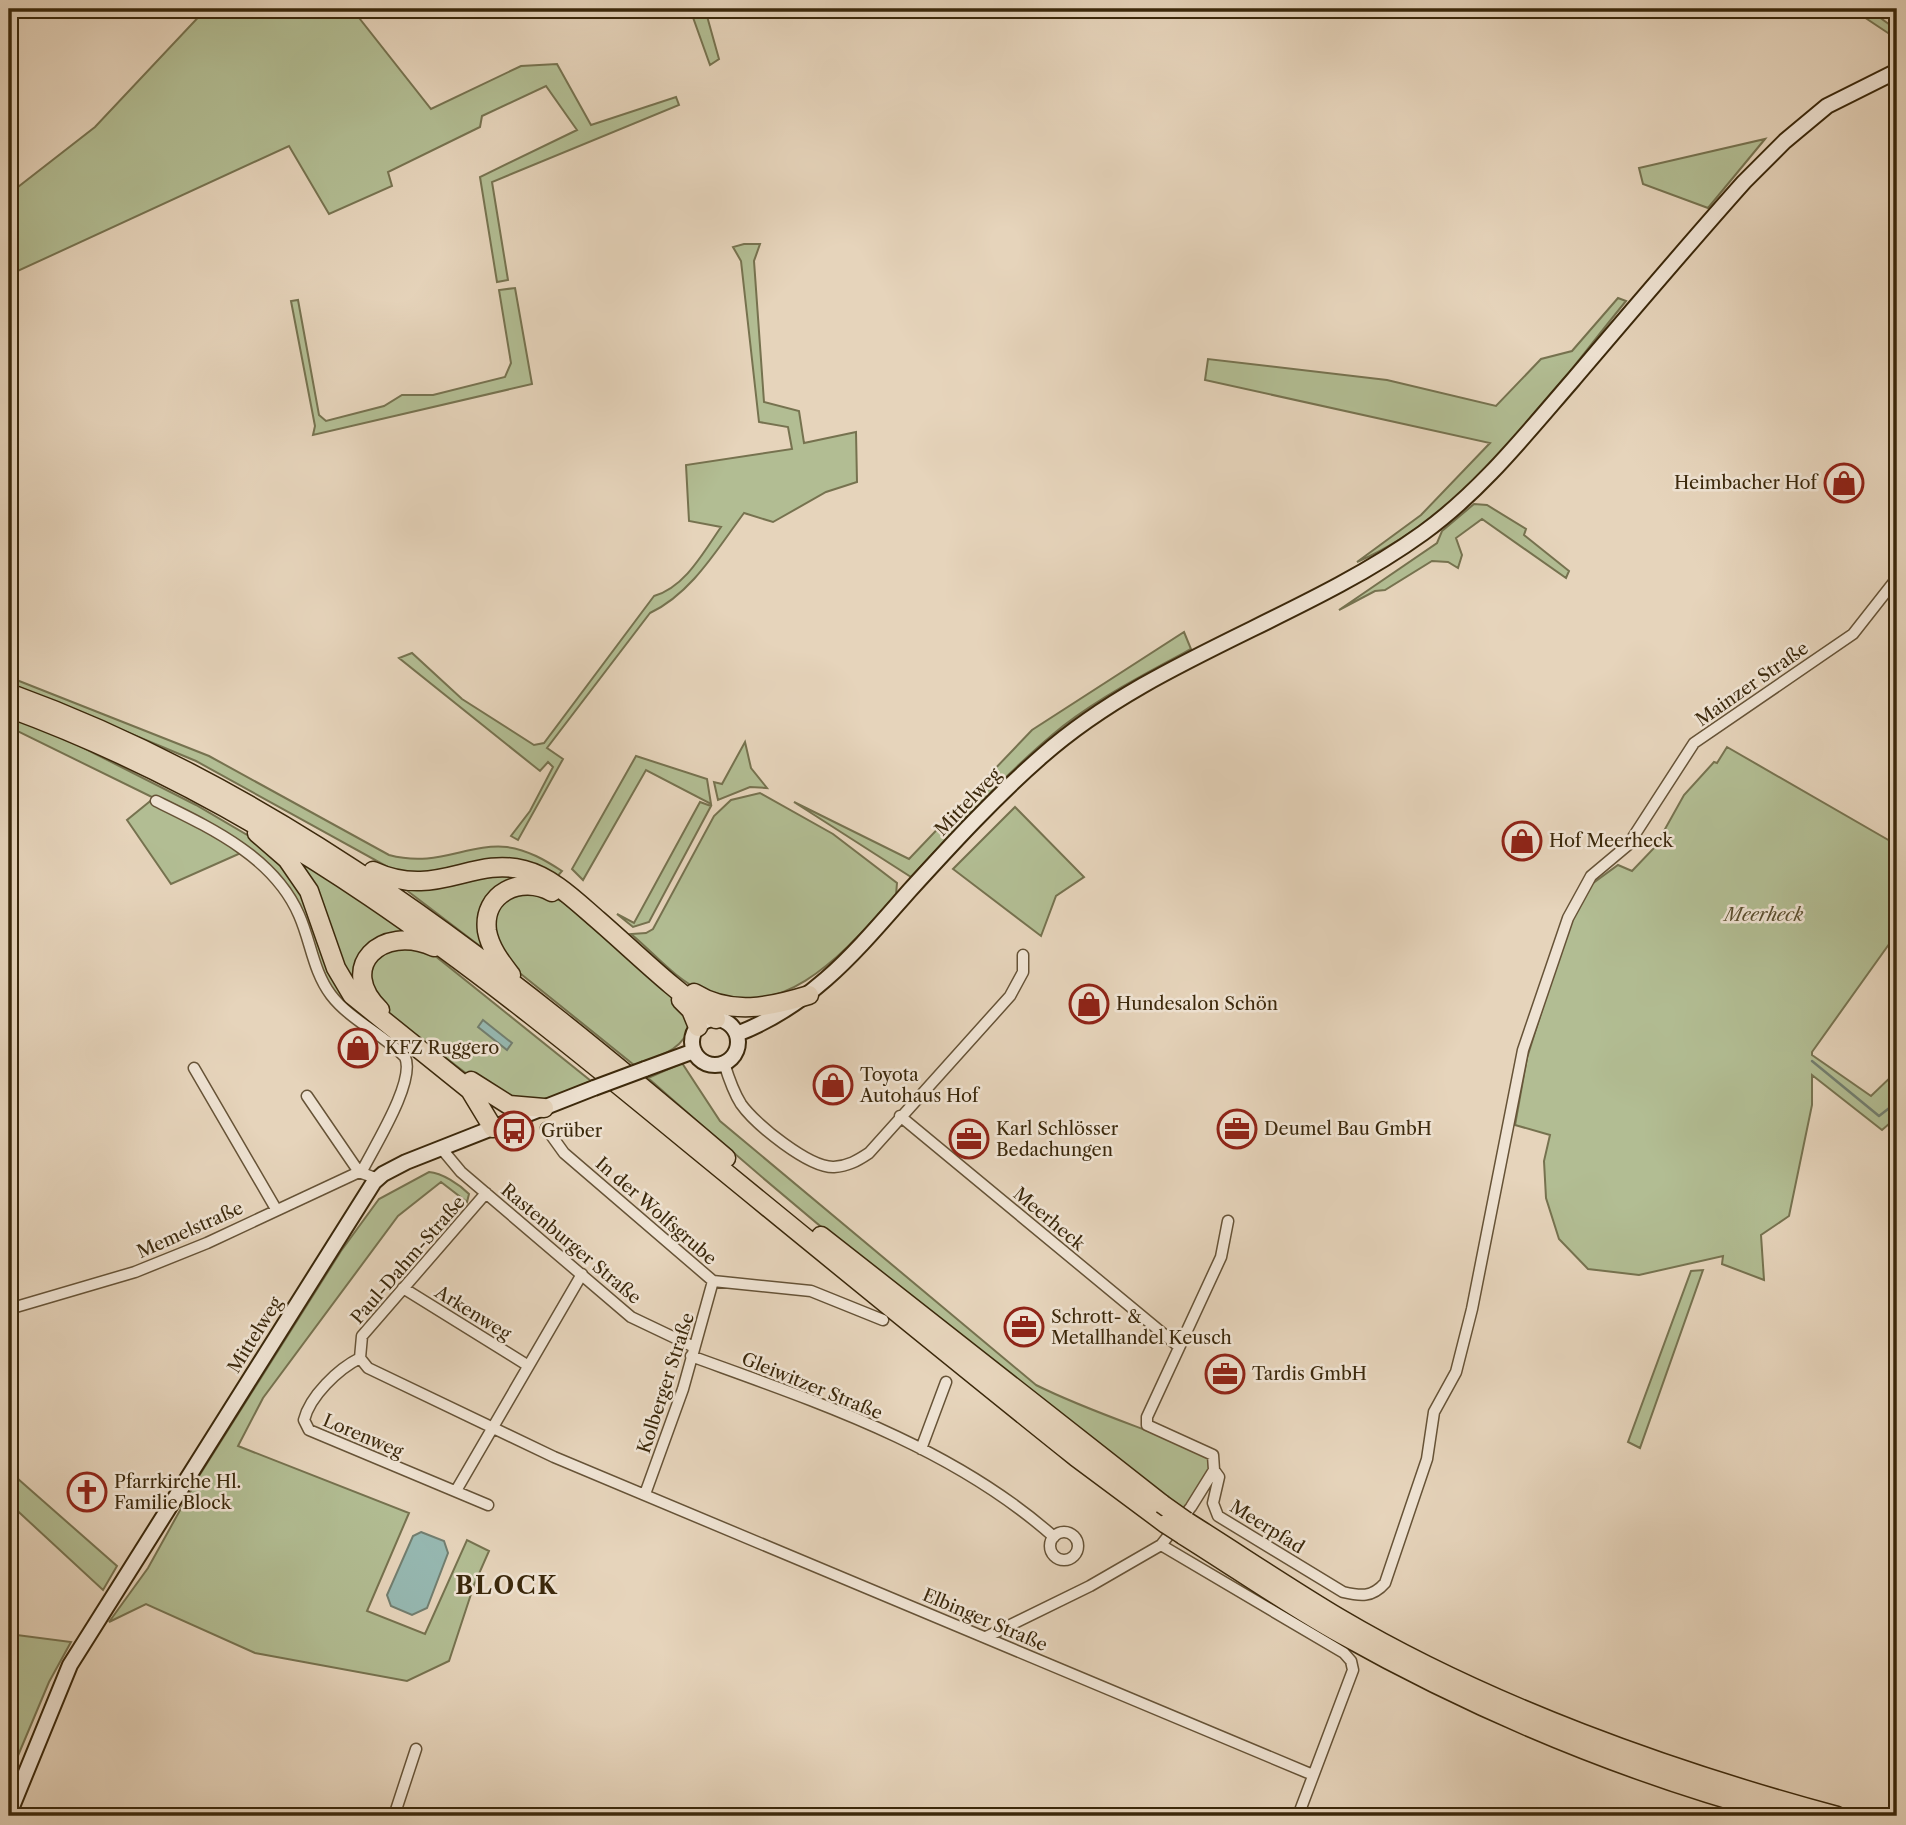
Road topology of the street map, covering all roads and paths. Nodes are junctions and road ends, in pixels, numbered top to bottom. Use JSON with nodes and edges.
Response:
{"nodes":[{"id":1,"x":1897,"y":71,"type":"edge"},
{"id":2,"x":1897,"y":578,"type":"edge"},
{"id":3,"x":9,"y":693,"type":"edge"},
{"id":4,"x":9,"y":708,"type":"edge"},
{"id":5,"x":156,"y":801,"type":"dead end"},
{"id":6,"x":228,"y":808,"type":"junction"},
{"id":7,"x":333,"y":853,"type":"junction"},
{"id":8,"x":1023,"y":955,"type":"dead end"},
{"id":9,"x":462,"y":960,"type":"junction"},
{"id":10,"x":663,"y":976,"type":"junction"},
{"id":11,"x":523,"y":992,"type":"junction"},
{"id":12,"x":809,"y":995,"type":"junction"},
{"id":13,"x":716,"y":1019,"type":"junction"},
{"id":14,"x":698,"y":1027,"type":"junction"},
{"id":15,"x":737,"y":1034,"type":"junction"},
{"id":16,"x":694,"y":1051,"type":"junction"},
{"id":17,"x":724,"y":1063,"type":"junction"},
{"id":18,"x":194,"y":1068,"type":"dead end"},
{"id":19,"x":307,"y":1096,"type":"dead end"},
{"id":20,"x":495,"y":1099,"type":"junction"},
{"id":21,"x":544,"y":1108,"type":"junction"},
{"id":22,"x":900,"y":1116,"type":"junction"},
{"id":23,"x":499,"y":1125,"type":"junction"},
{"id":24,"x":546,"y":1128,"type":"dead end"},
{"id":25,"x":441,"y":1148,"type":"junction"},
{"id":26,"x":1497,"y":1169,"type":"joint"},
{"id":27,"x":360,"y":1172,"type":"junction"},
{"id":28,"x":378,"y":1179,"type":"junction"},
{"id":29,"x":486,"y":1193,"type":"junction"},
{"id":30,"x":276,"y":1209,"type":"junction"},
{"id":31,"x":1228,"y":1221,"type":"dead end"},
{"id":32,"x":582,"y":1274,"type":"junction"},
{"id":33,"x":713,"y":1281,"type":"junction"},
{"id":34,"x":403,"y":1287,"type":"junction"},
{"id":35,"x":9,"y":1309,"type":"edge"},
{"id":36,"x":883,"y":1321,"type":"dead end"},
{"id":37,"x":1178,"y":1346,"type":"junction"},
{"id":38,"x":693,"y":1351,"type":"junction"},
{"id":39,"x":360,"y":1358,"type":"junction"},
{"id":40,"x":527,"y":1364,"type":"junction"},
{"id":41,"x":946,"y":1382,"type":"dead end"},
{"id":42,"x":492,"y":1427,"type":"junction"},
{"id":43,"x":921,"y":1449,"type":"junction"},
{"id":44,"x":1214,"y":1470,"type":"junction"},
{"id":45,"x":457,"y":1489,"type":"junction"},
{"id":46,"x":645,"y":1494,"type":"junction"},
{"id":47,"x":488,"y":1505,"type":"dead end"},
{"id":48,"x":1185,"y":1528,"type":"junction"},
{"id":49,"x":1054,"y":1537,"type":"dead end"},
{"id":50,"x":1161,"y":1545,"type":"junction"},
{"id":51,"x":986,"y":1637,"type":"junction"},
{"id":52,"x":416,"y":1749,"type":"dead end"},
{"id":53,"x":1313,"y":1775,"type":"junction"},
{"id":54,"x":9,"y":1814,"type":"edge"},
{"id":55,"x":394,"y":1816,"type":"edge"},
{"id":56,"x":1298,"y":1816,"type":"edge"},
{"id":57,"x":1787,"y":1816,"type":"edge"},
{"id":58,"x":1837,"y":1816,"type":"edge"}],
"edges":[{"from":1,"to":12,"type":"main road","name":"Mittelweg"},
{"from":2,"to":26,"type":"street","name":"Mainzer Straße"},
{"from":3,"to":7,"type":"highway"},
{"from":4,"to":6,"type":"highway"},
{"from":5,"to":27,"type":"street"},
{"from":6,"to":9,"type":"highway"},
{"from":6,"to":23,"type":"highway"},
{"from":7,"to":10,"type":"highway"},
{"from":7,"to":11,"type":"highway"},
{"from":8,"to":22,"type":"street"},
{"from":9,"to":20,"type":"highway"},
{"from":9,"to":48,"type":"highway","bridge":true},
{"from":10,"to":12,"type":"highway"},
{"from":10,"to":13,"type":"highway"},
{"from":11,"to":14,"type":"highway"},
{"from":11,"to":48,"type":"highway","bridge":true},
{"from":12,"to":15,"type":"main road","name":"Mittelweg"},
{"from":13,"to":14,"type":"main road"},
{"from":13,"to":15,"type":"main road"},
{"from":14,"to":16,"type":"main road"},
{"from":15,"to":17,"type":"main road"},
{"from":16,"to":17,"type":"main road"},
{"from":16,"to":21,"type":"main road","name":"Mittelweg","bridge":true},
{"from":17,"to":22,"type":"street"},
{"from":18,"to":30,"type":"street"},
{"from":19,"to":27,"type":"street"},
{"from":20,"to":21,"type":"highway"},
{"from":20,"to":23,"type":"highway"},
{"from":21,"to":23,"type":"main road","name":"Mittelweg"},
{"from":22,"to":37,"type":"street","name":"Meerheck"},
{"from":23,"to":25,"type":"main road","name":"Mittelweg"},
{"from":24,"to":33,"type":"street","name":"In der Wolfsgrube"},
{"from":25,"to":28,"type":"main road","name":"Mittelweg"},
{"from":25,"to":29,"type":"street","name":"Rastenburger Straße"},
{"from":26,"to":44,"type":"street","name":"Meerpfad"},
{"from":27,"to":28,"type":"street"},
{"from":27,"to":30,"type":"street","name":"Memelstraße"},
{"from":28,"to":54,"type":"main road","name":"Mittelweg"},
{"from":29,"to":32,"type":"street","name":"Rastenburger Straße"},
{"from":29,"to":34,"type":"street","name":"Paul-Dahm-Straße"},
{"from":30,"to":35,"type":"street","name":"Memelstraße"},
{"from":31,"to":37,"type":"street"},
{"from":32,"to":38,"type":"street","name":"Rastenburger Straße"},
{"from":32,"to":40,"type":"street"},
{"from":33,"to":36,"type":"street","name":"In der Wolfsgrube"},
{"from":33,"to":38,"type":"street","name":"Kolberger Straße"},
{"from":34,"to":39,"type":"street","name":"Paul-Dahm-Straße"},
{"from":34,"to":40,"type":"street","name":"Arkenweg"},
{"from":37,"to":44,"type":"street"},
{"from":38,"to":43,"type":"street","name":"Gleiwitzer Straße"},
{"from":38,"to":46,"type":"street","name":"Kolberger Straße"},
{"from":39,"to":42,"type":"street"},
{"from":39,"to":45,"type":"street","name":"Lorenweg"},
{"from":40,"to":42,"type":"street"},
{"from":41,"to":43,"type":"street"},
{"from":42,"to":45,"type":"street"},
{"from":42,"to":46,"type":"street","name":"Elbinger Straße"},
{"from":43,"to":49,"type":"street","name":"Gleiwitzer Straße"},
{"from":44,"to":50,"type":"street"},
{"from":45,"to":47,"type":"street","name":"Lorenweg"},
{"from":46,"to":51,"type":"street","name":"Elbinger Straße"},
{"from":48,"to":57,"type":"highway"},
{"from":48,"to":58,"type":"highway"},
{"from":50,"to":51,"type":"street"},
{"from":50,"to":53,"type":"street"},
{"from":51,"to":53,"type":"street","name":"Elbinger Straße"},
{"from":52,"to":55,"type":"street"},
{"from":53,"to":56,"type":"street"}]}
